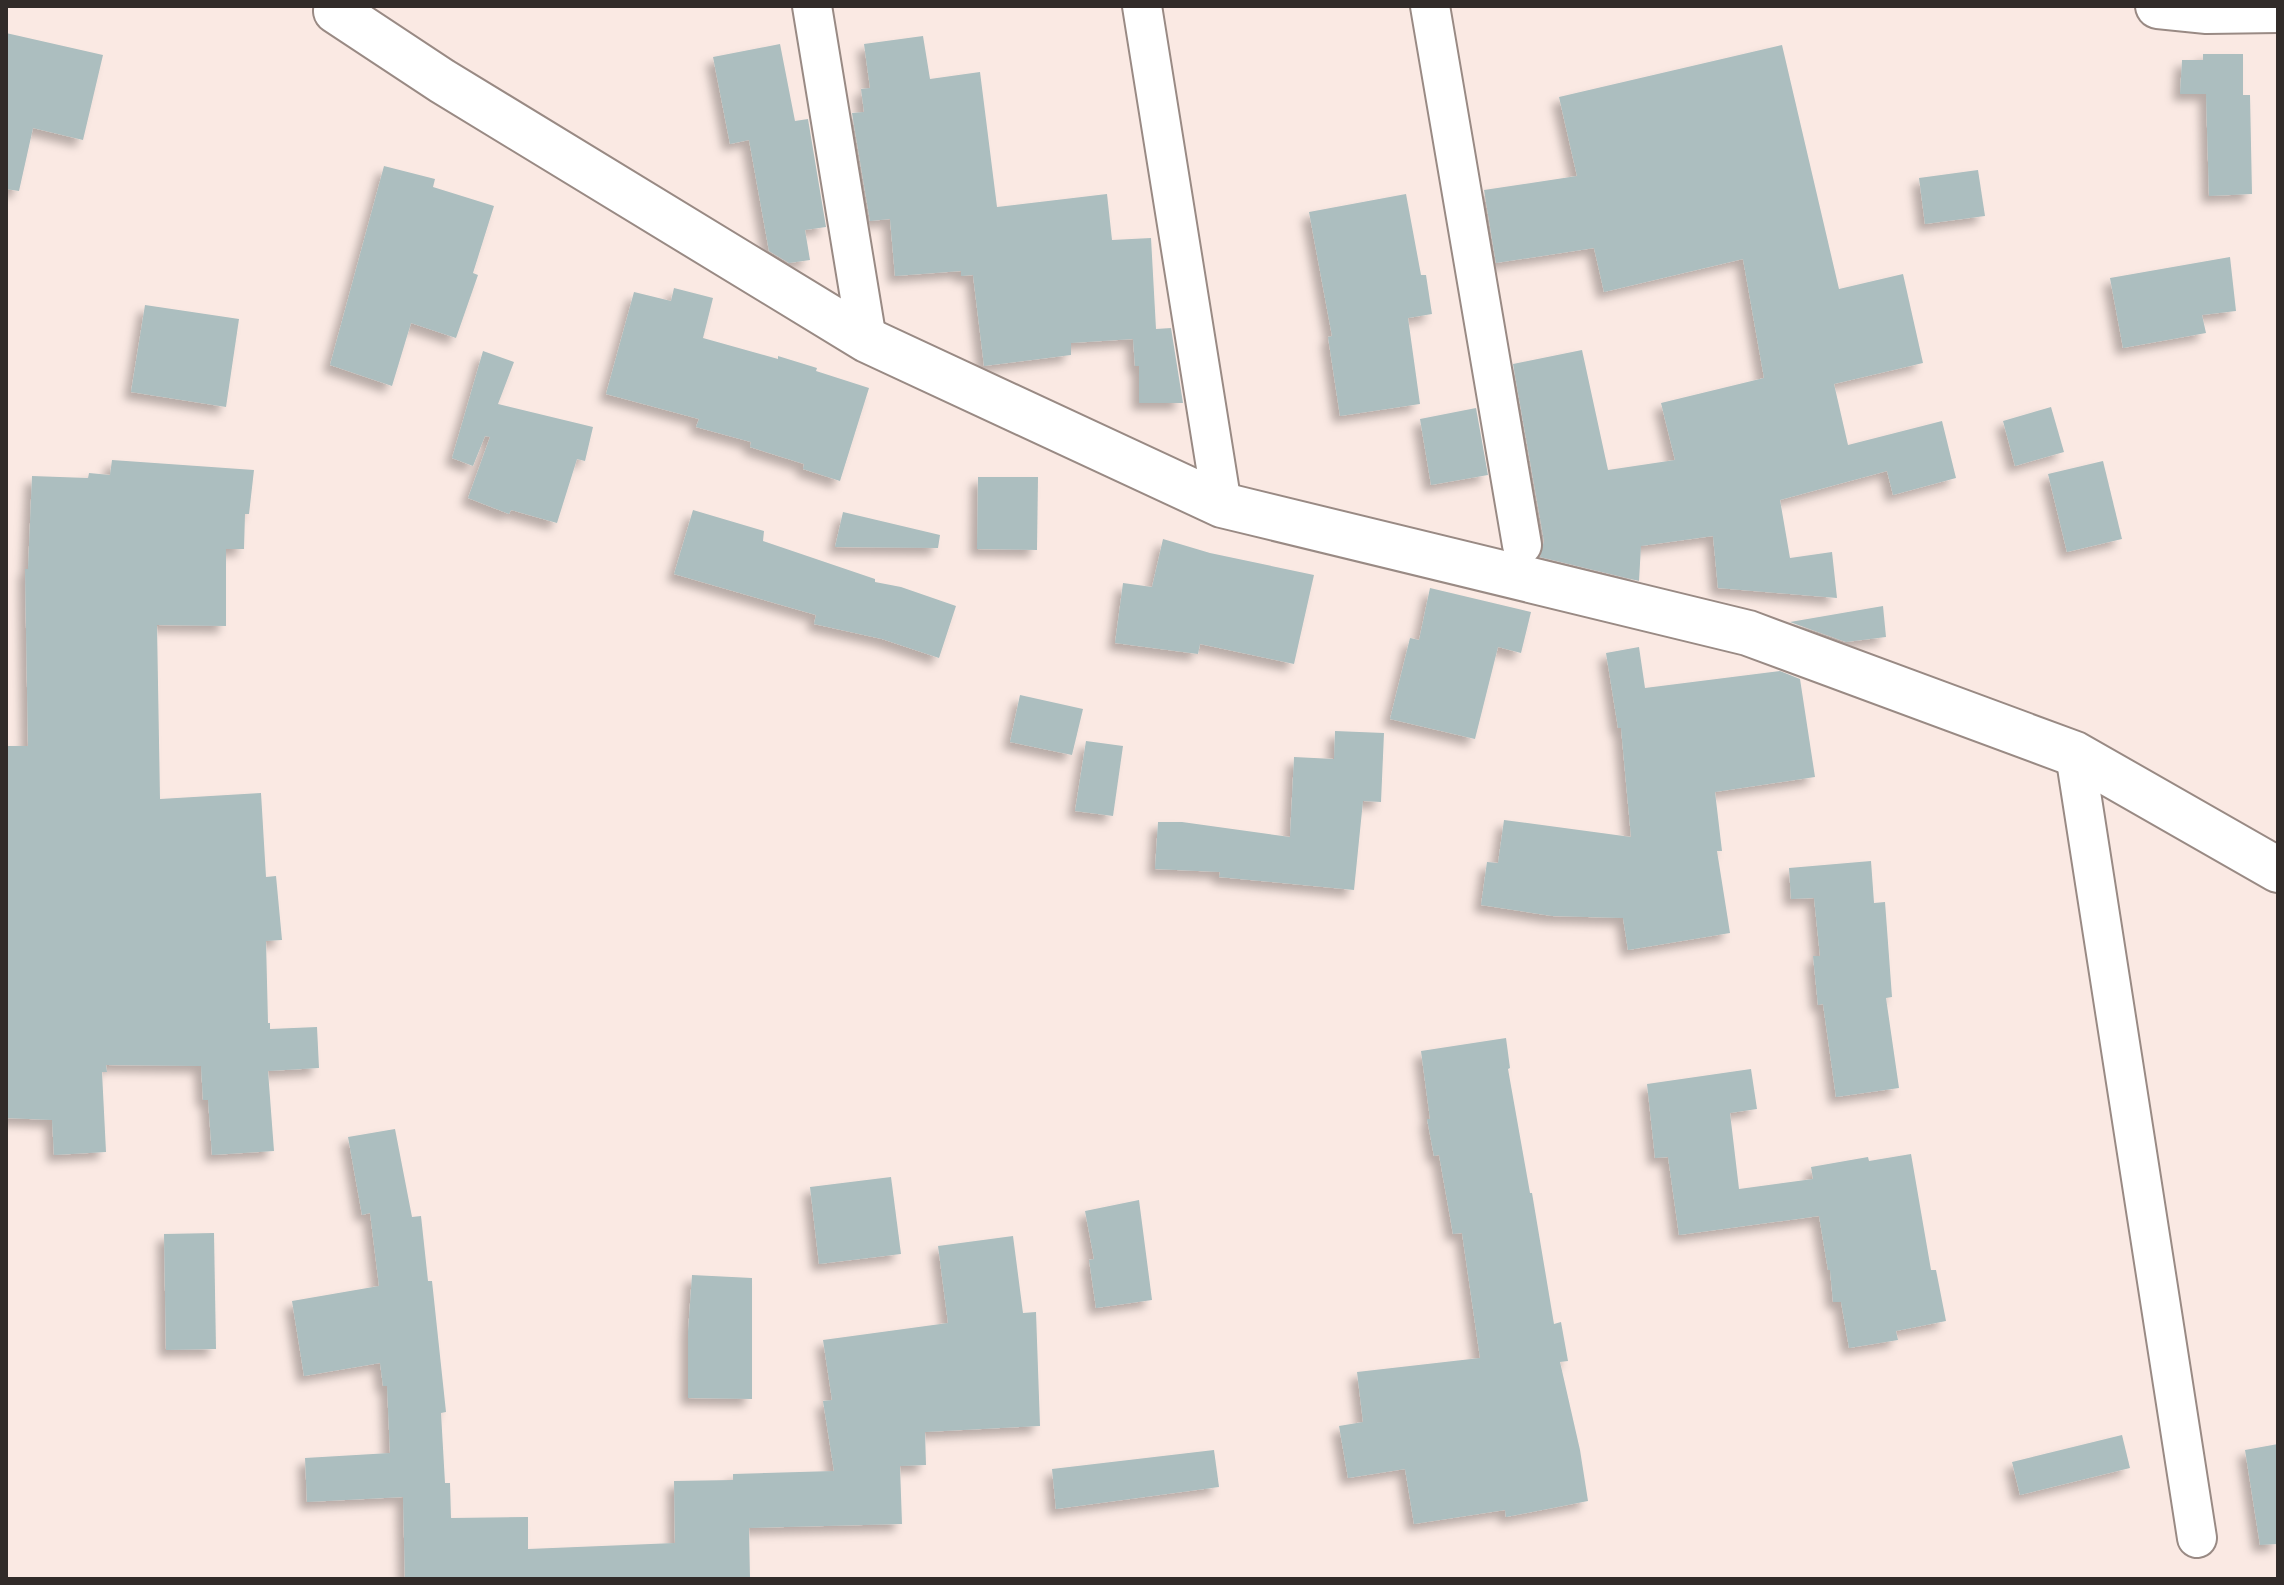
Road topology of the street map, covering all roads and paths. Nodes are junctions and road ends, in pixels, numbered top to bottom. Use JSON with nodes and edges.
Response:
{"nodes":[{"id":1,"x":812,"y":6,"type":"edge"},
{"id":2,"x":1142,"y":6,"type":"edge"},
{"id":3,"x":1430,"y":6,"type":"edge"},
{"id":4,"x":2158,"y":6,"type":"edge"},
{"id":5,"x":337,"y":8,"type":"edge"},
{"id":6,"x":2206,"y":8,"type":"edge"},
{"id":7,"x":2278,"y":10,"type":"edge"},
{"id":8,"x":867,"y":340,"type":"junction"},
{"id":9,"x":1222,"y":505,"type":"junction"},
{"id":10,"x":1522,"y":545,"type":"dead end"},
{"id":11,"x":2075,"y":754,"type":"junction"},
{"id":12,"x":2278,"y":870,"type":"edge"},
{"id":13,"x":2197,"y":1538,"type":"dead end"}],
"edges":[{"from":1,"to":8,"type":"street"},
{"from":2,"to":9,"type":"street"},
{"from":3,"to":10,"type":"street"},
{"from":4,"to":6,"type":"street"},
{"from":5,"to":8,"type":"street"},
{"from":6,"to":7,"type":"street"},
{"from":8,"to":9,"type":"street"},
{"from":9,"to":11,"type":"street"},
{"from":11,"to":12,"type":"street"},
{"from":11,"to":13,"type":"street"}]}
